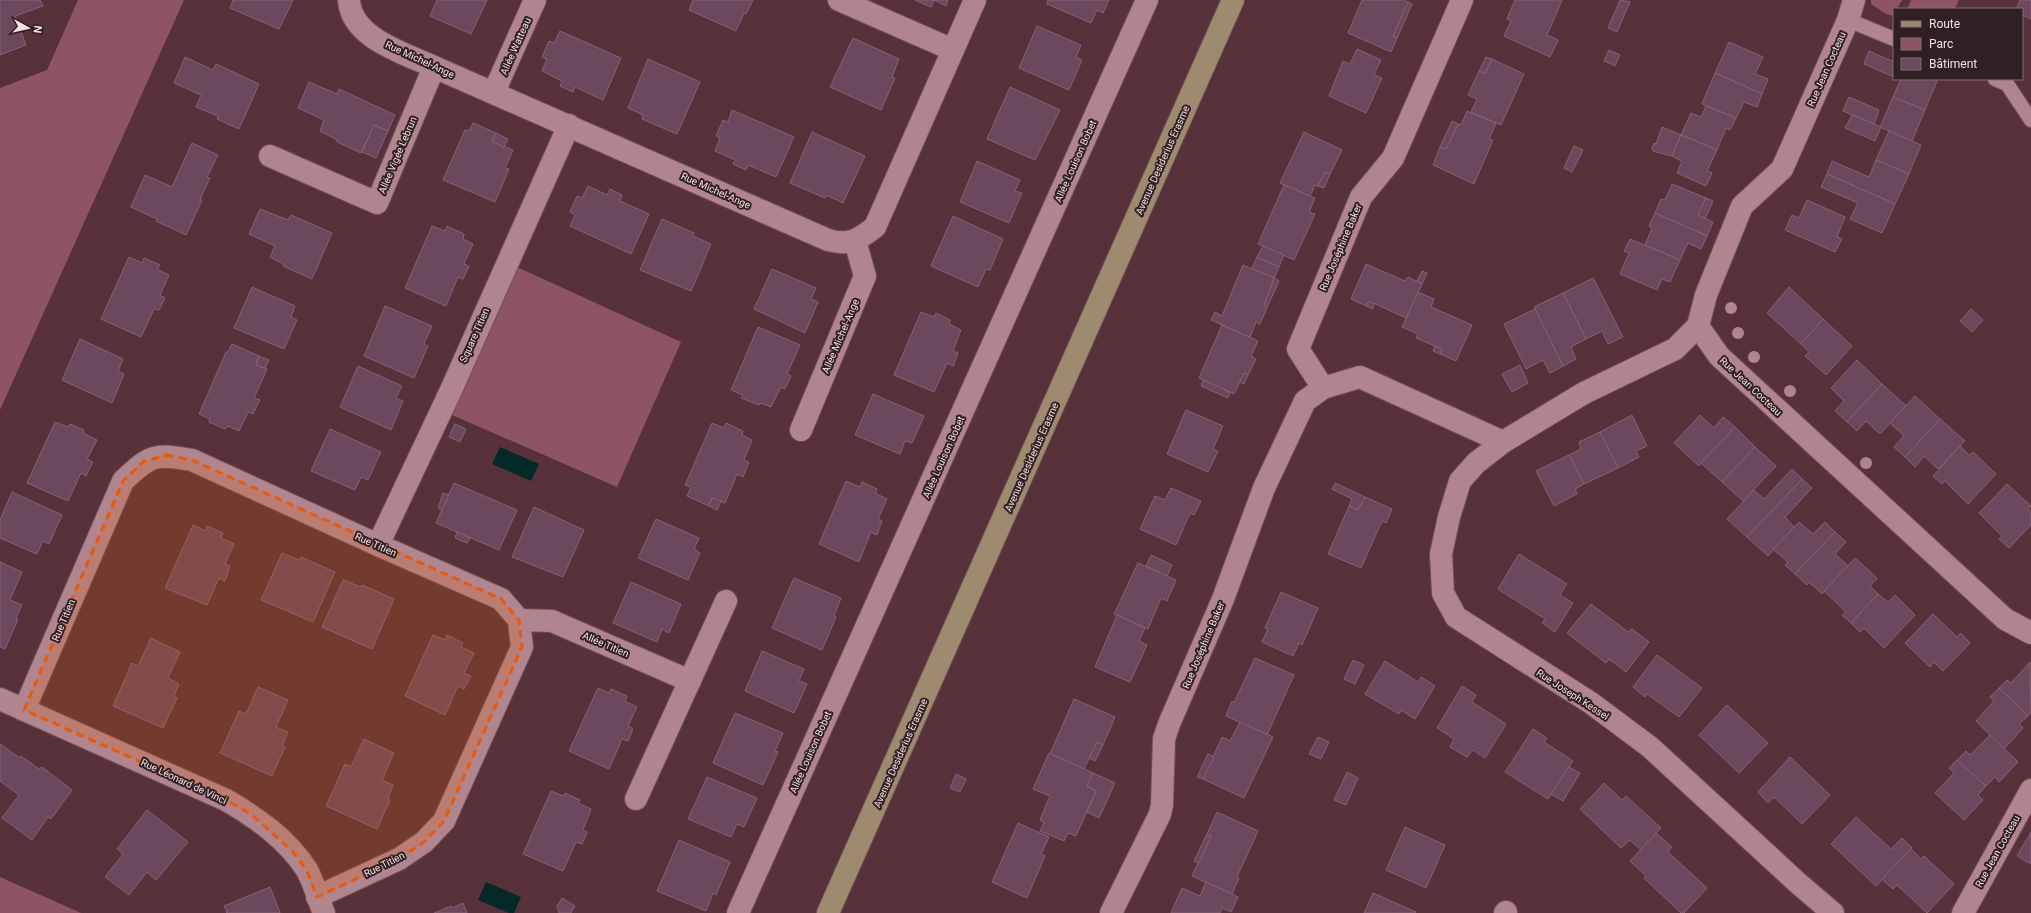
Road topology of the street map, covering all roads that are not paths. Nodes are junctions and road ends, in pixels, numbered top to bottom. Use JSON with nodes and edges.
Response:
{"nodes":[{"id":1,"x":349,"y":0,"type":"edge"},
{"id":2,"x":535,"y":0,"type":"edge"},
{"id":3,"x":838,"y":0,"type":"edge"},
{"id":4,"x":975,"y":0,"type":"edge"},
{"id":5,"x":1147,"y":0,"type":"edge"},
{"id":6,"x":1233,"y":0,"type":"edge"},
{"id":7,"x":1462,"y":0,"type":"edge"},
{"id":8,"x":1851,"y":10,"type":"edge"},
{"id":9,"x":1893,"y":38,"type":"edge"},
{"id":10,"x":953,"y":50,"type":"junction"},
{"id":11,"x":434,"y":67,"type":"junction"},
{"id":12,"x":1997,"y":80,"type":"edge"},
{"id":13,"x":494,"y":92,"type":"junction"},
{"id":14,"x":2031,"y":120,"type":"edge"},
{"id":15,"x":569,"y":125,"type":"junction"},
{"id":16,"x":270,"y":156,"type":"dead end"},
{"id":17,"x":855,"y":241,"type":"junction"},
{"id":18,"x":1698,"y":326,"type":"junction"},
{"id":19,"x":1323,"y":388,"type":"junction"},
{"id":20,"x":801,"y":430,"type":"dead end"},
{"id":21,"x":1503,"y":442,"type":"junction"},
{"id":22,"x":378,"y":545,"type":"junction"},
{"id":23,"x":726,"y":601,"type":"dead end"},
{"id":24,"x":519,"y":620,"type":"junction"},
{"id":25,"x":2031,"y":633,"type":"edge"},
{"id":26,"x":690,"y":681,"type":"junction"},
{"id":27,"x":0,"y":699,"type":"edge"},
{"id":28,"x":24,"y":710,"type":"junction"},
{"id":29,"x":2031,"y":790,"type":"edge"},
{"id":30,"x":636,"y":799,"type":"dead end"},
{"id":31,"x":321,"y":905,"type":"edge"},
{"id":32,"x":738,"y":913,"type":"edge"},
{"id":33,"x":828,"y":913,"type":"edge"},
{"id":34,"x":1111,"y":913,"type":"edge"},
{"id":35,"x":1833,"y":913,"type":"edge"},
{"id":36,"x":1963,"y":913,"type":"edge"}],
"edges":[{"from":1,"to":11,"type":"street","name":"Rue Michel-Ange"},
{"from":2,"to":13,"type":"street","name":"Allée Watteau"},
{"from":3,"to":10,"type":"street"},
{"from":4,"to":10,"type":"street"},
{"from":5,"to":32,"type":"street","name":"Allée Louison Bobet"},
{"from":6,"to":33,"type":"main road","name":"Avenue Desiderius Erasme"},
{"from":7,"to":19,"type":"street","name":"Rue Joséphine Baker"},
{"from":8,"to":9,"type":"lane"},
{"from":8,"to":18,"type":"street","name":"Rue Jean Cocteau"},
{"from":10,"to":17,"type":"street"},
{"from":11,"to":13,"type":"street","name":"Rue Michel-Ange"},
{"from":11,"to":16,"type":"street","name":"Allée Vigée Lebrun"},
{"from":12,"to":14,"type":"lane"},
{"from":13,"to":15,"type":"street","name":"Rue Michel-Ange"},
{"from":15,"to":17,"type":"street","name":"Rue Michel-Ange"},
{"from":15,"to":22,"type":"street","name":"Square Titien"},
{"from":17,"to":20,"type":"street","name":"Allée Michel-Ange"},
{"from":18,"to":21,"type":"street"},
{"from":18,"to":25,"type":"street","name":"Rue Jean Cocteau"},
{"from":19,"to":21,"type":"street","name":"Rue Joséphine Baker"},
{"from":19,"to":34,"type":"street","name":"Rue Joséphine Baker"},
{"from":21,"to":35,"type":"street","name":"Rue Joseph Kessel"},
{"from":22,"to":24,"type":"street","name":"Rue Titien"},
{"from":22,"to":28,"type":"street","name":"Rue Titien"},
{"from":23,"to":26,"type":"street"},
{"from":24,"to":26,"type":"street","name":"Allée Titien"},
{"from":24,"to":31,"type":"street","name":"Rue Titien"},
{"from":26,"to":30,"type":"street"},
{"from":27,"to":28,"type":"street","name":"Rue Léonard de Vinci"},
{"from":28,"to":31,"type":"street","name":"Rue Léonard de Vinci"},
{"from":29,"to":36,"type":"street","name":"Rue Jean Cocteau"}]}
